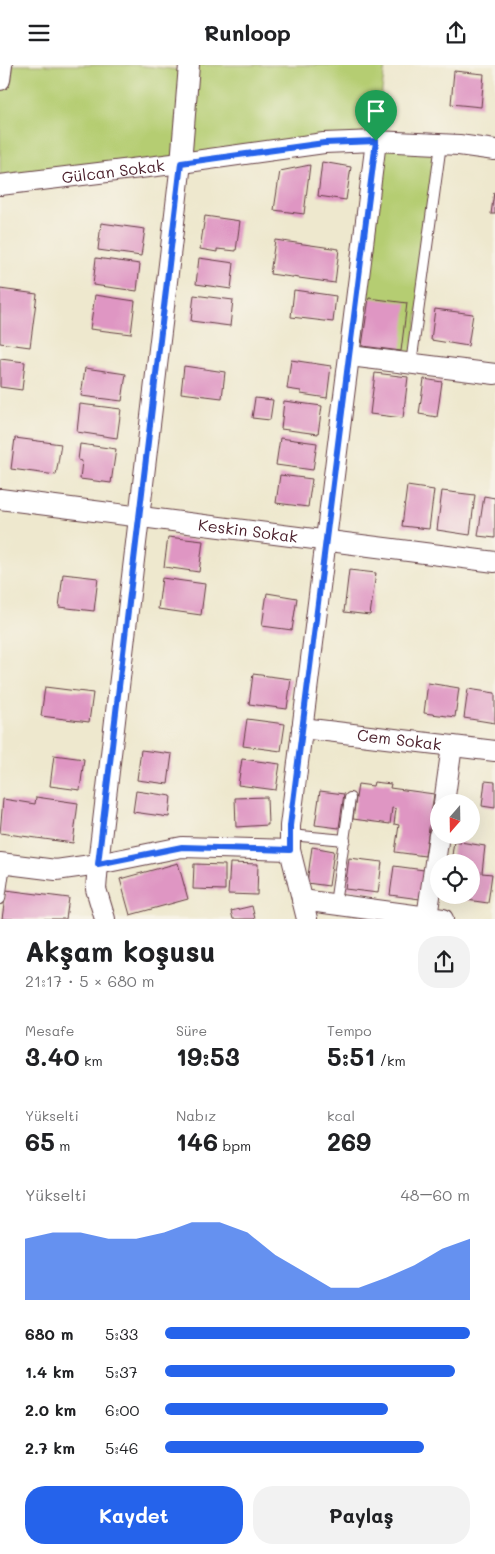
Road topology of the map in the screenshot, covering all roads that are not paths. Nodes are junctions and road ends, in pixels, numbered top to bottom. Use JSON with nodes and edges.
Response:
{"nodes":[{"id":1,"x":2,"y":65,"type":"edge"},
{"id":2,"x":189,"y":65,"type":"edge"},
{"id":3,"x":0,"y":80,"type":"edge"},
{"id":4,"x":376,"y":141,"type":"junction"},
{"id":5,"x":440,"y":144,"type":"junction"},
{"id":6,"x":495,"y":150,"type":"edge"},
{"id":7,"x":181,"y":163,"type":"junction"},
{"id":8,"x":0,"y":185,"type":"edge"},
{"id":9,"x":350,"y":356,"type":"junction"},
{"id":10,"x":411,"y":364,"type":"junction"},
{"id":11,"x":495,"y":374,"type":"edge"},
{"id":12,"x":0,"y":499,"type":"edge"},
{"id":13,"x":140,"y":517,"type":"junction"},
{"id":14,"x":326,"y":541,"type":"junction"},
{"id":15,"x":495,"y":562,"type":"edge"},
{"id":16,"x":302,"y":729,"type":"junction"},
{"id":17,"x":452,"y":746,"type":"junction"},
{"id":18,"x":495,"y":751,"type":"edge"},
{"id":19,"x":445,"y":794,"type":"edge"},
{"id":20,"x":350,"y":798,"type":"dead end"},
{"id":21,"x":344,"y":840,"type":"junction"},
{"id":22,"x":290,"y":843,"type":"junction"},
{"id":23,"x":439,"y":844,"type":"edge"},
{"id":24,"x":2,"y":864,"type":"edge"},
{"id":25,"x":98,"y":864,"type":"junction"},
{"id":26,"x":0,"y":899,"type":"edge"},
{"id":27,"x":302,"y":900,"type":"junction"},
{"id":28,"x":335,"y":904,"type":"junction"},
{"id":29,"x":435,"y":918,"type":"edge"},
{"id":30,"x":105,"y":919,"type":"edge"},
{"id":31,"x":307,"y":919,"type":"edge"}],
"edges":[{"from":1,"to":3,"type":"street"},
{"from":2,"to":7,"type":"street"},
{"from":4,"to":5,"type":"street","name":"Gülcan Sokak"},
{"from":4,"to":7,"type":"street","name":"Gülcan Sokak"},
{"from":4,"to":9,"type":"street"},
{"from":5,"to":6,"type":"street","name":"Gülcan Sokak"},
{"from":5,"to":10,"type":"lane"},
{"from":7,"to":8,"type":"street","name":"Gülcan Sokak"},
{"from":7,"to":13,"type":"street"},
{"from":9,"to":10,"type":"street"},
{"from":9,"to":14,"type":"street"},
{"from":10,"to":11,"type":"street"},
{"from":12,"to":13,"type":"street","name":"Keskin Sokak"},
{"from":13,"to":14,"type":"street","name":"Keskin Sokak"},
{"from":13,"to":25,"type":"street"},
{"from":14,"to":15,"type":"street","name":"Keskin Sokak"},
{"from":14,"to":16,"type":"street"},
{"from":16,"to":17,"type":"street","name":"Cem Sokak"},
{"from":16,"to":22,"type":"street"},
{"from":17,"to":18,"type":"street","name":"Cem Sokak"},
{"from":17,"to":19,"type":"street"},
{"from":20,"to":21,"type":"lane"},
{"from":21,"to":22,"type":"lane"},
{"from":21,"to":28,"type":"lane"},
{"from":22,"to":25,"type":"street"},
{"from":22,"to":27,"type":"street"},
{"from":23,"to":29,"type":"street"},
{"from":24,"to":25,"type":"street"},
{"from":24,"to":26,"type":"lane"},
{"from":25,"to":30,"type":"street"},
{"from":27,"to":28,"type":"street"},
{"from":27,"to":31,"type":"street"},
{"from":28,"to":29,"type":"street"}]}
